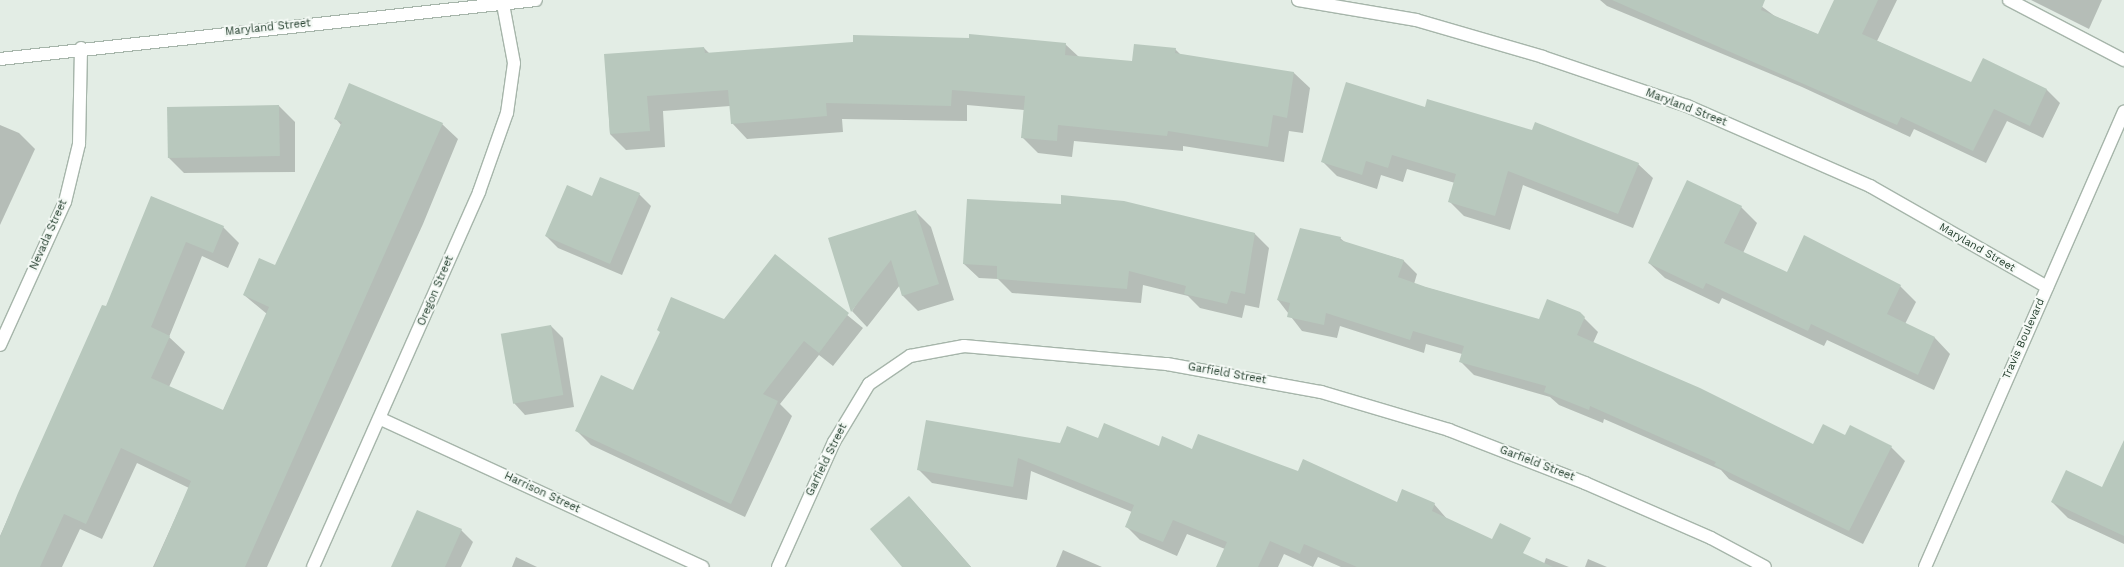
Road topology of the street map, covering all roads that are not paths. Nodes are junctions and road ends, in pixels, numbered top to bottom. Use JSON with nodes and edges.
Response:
{"nodes":[{"id":1,"x":536,"y":0,"type":"edge"},
{"id":2,"x":1298,"y":0,"type":"edge"},
{"id":3,"x":2009,"y":0,"type":"edge"},
{"id":4,"x":503,"y":4,"type":"junction"},
{"id":5,"x":81,"y":48,"type":"junction"},
{"id":6,"x":0,"y":59,"type":"edge"},
{"id":7,"x":2124,"y":60,"type":"edge"},
{"id":8,"x":2124,"y":112,"type":"edge"},
{"id":9,"x":2047,"y":288,"type":"junction"},
{"id":10,"x":0,"y":345,"type":"edge"},
{"id":11,"x":381,"y":419,"type":"junction"},
{"id":12,"x":313,"y":567,"type":"edge"},
{"id":13,"x":703,"y":567,"type":"edge"},
{"id":14,"x":778,"y":567,"type":"edge"},
{"id":15,"x":1765,"y":567,"type":"edge"},
{"id":16,"x":1925,"y":567,"type":"edge"}],
"edges":[{"from":1,"to":4,"type":"street","name":"Maryland Street"},
{"from":2,"to":9,"type":"street","name":"Maryland Street"},
{"from":3,"to":7,"type":"street"},
{"from":4,"to":5,"type":"street","name":"Maryland Street"},
{"from":4,"to":11,"type":"street","name":"Oregon Street"},
{"from":5,"to":6,"type":"street","name":"Maryland Street"},
{"from":5,"to":10,"type":"street","name":"Nevada Street"},
{"from":8,"to":9,"type":"street","name":"Travis Boulevard"},
{"from":9,"to":16,"type":"street","name":"Travis Boulevard"},
{"from":11,"to":12,"type":"street","name":"Oregon Street"},
{"from":11,"to":13,"type":"street","name":"Harrison Street"},
{"from":14,"to":15,"type":"street","name":"Garfield Street"}]}
